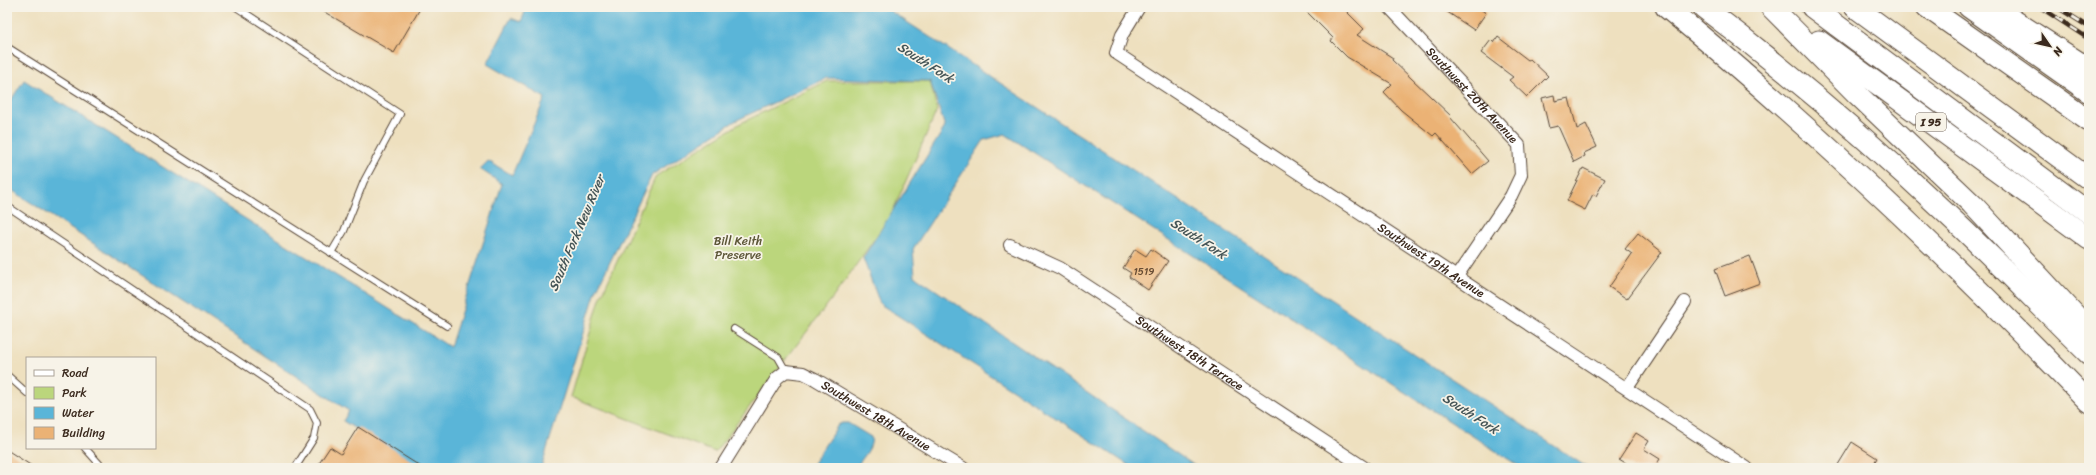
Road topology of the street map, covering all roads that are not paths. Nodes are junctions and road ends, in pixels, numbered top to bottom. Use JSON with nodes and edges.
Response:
{"nodes":[{"id":1,"x":236,"y":7,"type":"edge"},
{"id":2,"x":1139,"y":7,"type":"edge"},
{"id":3,"x":1389,"y":7,"type":"edge"},
{"id":4,"x":1666,"y":7,"type":"edge"},
{"id":5,"x":1703,"y":7,"type":"edge"},
{"id":6,"x":1771,"y":7,"type":"edge"},
{"id":7,"x":1812,"y":7,"type":"edge"},
{"id":8,"x":1855,"y":7,"type":"edge"},
{"id":9,"x":1873,"y":7,"type":"edge"},
{"id":10,"x":1927,"y":7,"type":"edge"},
{"id":11,"x":1969,"y":7,"type":"edge"},
{"id":12,"x":1993,"y":7,"type":"edge"},
{"id":13,"x":7,"y":47,"type":"edge"},
{"id":14,"x":2089,"y":69,"type":"edge"},
{"id":15,"x":2089,"y":92,"type":"edge"},
{"id":16,"x":2089,"y":121,"type":"edge"},
{"id":17,"x":2089,"y":164,"type":"edge"},
{"id":18,"x":2089,"y":179,"type":"edge"},
{"id":19,"x":7,"y":206,"type":"edge"},
{"id":20,"x":2089,"y":213,"type":"edge"},
{"id":21,"x":2089,"y":239,"type":"edge"},
{"id":22,"x":1010,"y":245,"type":"dead end"},
{"id":23,"x":331,"y":253,"type":"junction"},
{"id":24,"x":1457,"y":276,"type":"junction"},
{"id":25,"x":1685,"y":302,"type":"dead end"},
{"id":26,"x":446,"y":326,"type":"dead end"},
{"id":27,"x":734,"y":329,"type":"dead end"},
{"id":28,"x":2089,"y":330,"type":"edge"},
{"id":29,"x":2089,"y":354,"type":"edge"},
{"id":30,"x":786,"y":370,"type":"junction"},
{"id":31,"x":7,"y":375,"type":"edge"},
{"id":32,"x":1627,"y":388,"type":"junction"},
{"id":33,"x":26,"y":392,"type":"edge"},
{"id":34,"x":2089,"y":402,"type":"edge"},
{"id":35,"x":86,"y":449,"type":"edge"},
{"id":36,"x":103,"y":468,"type":"edge"},
{"id":37,"x":295,"y":468,"type":"edge"},
{"id":38,"x":721,"y":468,"type":"edge"},
{"id":39,"x":963,"y":468,"type":"edge"},
{"id":40,"x":1365,"y":468,"type":"edge"},
{"id":41,"x":1747,"y":468,"type":"edge"}],
"edges":[{"from":1,"to":23,"type":"lane"},
{"from":2,"to":24,"type":"street","name":"Southwest 19th Avenue"},
{"from":3,"to":24,"type":"street","name":"Southwest 20th Avenue"},
{"from":4,"to":34,"type":"highway"},
{"from":5,"to":29,"type":"highway"},
{"from":6,"to":21,"type":"highway","number":"I 95"},
{"from":6,"to":28,"type":"highway"},
{"from":7,"to":20,"type":"highway"},
{"from":8,"to":18,"type":"highway"},
{"from":9,"to":17,"type":"highway"},
{"from":10,"to":16,"type":"highway"},
{"from":11,"to":15,"type":"highway"},
{"from":12,"to":14,"type":"highway"},
{"from":13,"to":23,"type":"lane"},
{"from":19,"to":37,"type":"lane"},
{"from":22,"to":40,"type":"street","name":"Southwest 18th Terrace"},
{"from":23,"to":26,"type":"lane"},
{"from":24,"to":32,"type":"street","name":"Southwest 19th Avenue"},
{"from":25,"to":32,"type":"street"},
{"from":27,"to":30,"type":"lane"},
{"from":30,"to":38,"type":"street"},
{"from":30,"to":39,"type":"street","name":"Southwest 18th Avenue"},
{"from":31,"to":33,"type":"lane"},
{"from":32,"to":41,"type":"street","name":"Southwest 19th Avenue"},
{"from":35,"to":36,"type":"lane"}]}
